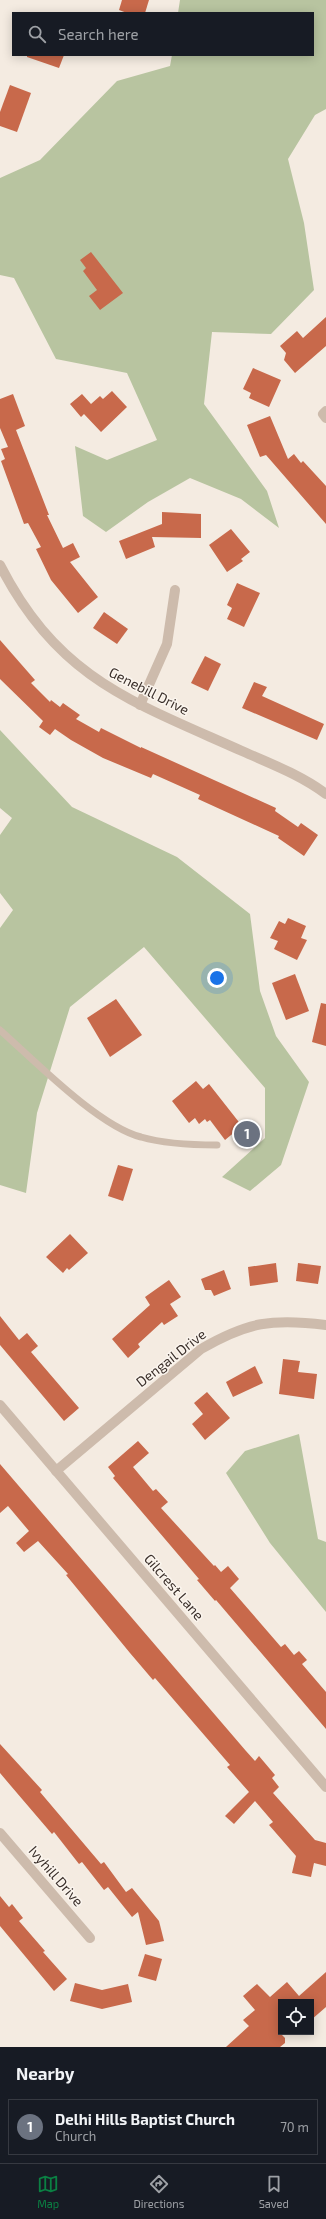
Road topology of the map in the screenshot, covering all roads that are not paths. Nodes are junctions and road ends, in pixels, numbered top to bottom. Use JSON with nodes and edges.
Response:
{"nodes":[{"id":1,"x":0,"y":565,"type":"edge"},
{"id":2,"x":175,"y":590,"type":"dead end"},
{"id":3,"x":140,"y":705,"type":"junction"},
{"id":4,"x":326,"y":794,"type":"edge"},
{"id":5,"x":0,"y":1030,"type":"edge"},
{"id":6,"x":217,"y":1144,"type":"dead end"},
{"id":7,"x":326,"y":1325,"type":"edge"},
{"id":8,"x":0,"y":1405,"type":"edge"},
{"id":9,"x":56,"y":1471,"type":"junction"},
{"id":10,"x":326,"y":1787,"type":"edge"},
{"id":11,"x":0,"y":1833,"type":"edge"},
{"id":12,"x":90,"y":1938,"type":"dead end"}],
"edges":[{"from":1,"to":3,"type":"street","name":"Genebill Drive"},
{"from":2,"to":3,"type":"street"},
{"from":3,"to":4,"type":"street","name":"Genebill Drive"},
{"from":5,"to":6,"type":"lane"},
{"from":7,"to":9,"type":"street","name":"Dengail Drive"},
{"from":8,"to":9,"type":"street","name":"Gilcrest Lane"},
{"from":9,"to":10,"type":"street","name":"Gilcrest Lane"},
{"from":11,"to":12,"type":"street","name":"Ivyhill Drive"}]}
